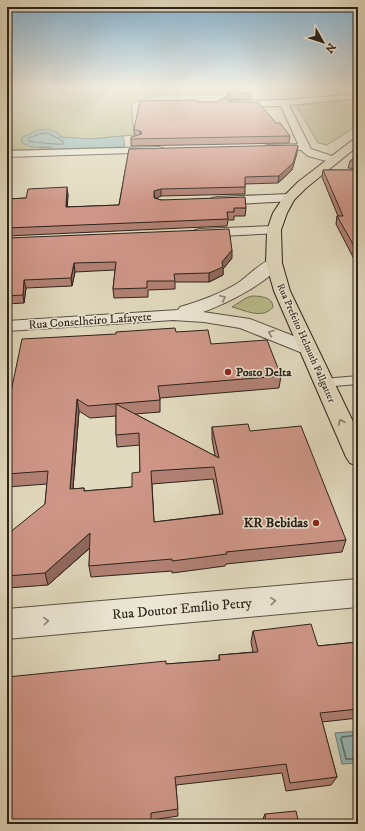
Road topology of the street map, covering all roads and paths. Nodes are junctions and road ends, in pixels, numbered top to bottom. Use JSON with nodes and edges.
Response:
{"nodes":[{"id":1,"x":294,"y":125,"type":"edge"},
{"id":2,"x":358,"y":141,"type":"edge"},
{"id":3,"x":304,"y":147,"type":"junction"},
{"id":4,"x":257,"y":148,"type":"edge"},
{"id":5,"x":169,"y":150,"type":"edge"},
{"id":6,"x":7,"y":154,"type":"edge"},
{"id":7,"x":334,"y":160,"type":"junction"},
{"id":8,"x":317,"y":173,"type":"junction"},
{"id":9,"x":338,"y":173,"type":"edge"},
{"id":10,"x":289,"y":198,"type":"junction"},
{"id":11,"x":206,"y":201,"type":"edge"},
{"id":12,"x":274,"y":230,"type":"junction"},
{"id":13,"x":188,"y":233,"type":"edge"},
{"id":14,"x":274,"y":264,"type":"junction"},
{"id":15,"x":173,"y":315,"type":"junction"},
{"id":16,"x":7,"y":326,"type":"edge"},
{"id":17,"x":307,"y":348,"type":"junction"},
{"id":18,"x":358,"y":380,"type":"edge"},
{"id":19,"x":323,"y":382,"type":"junction"},
{"id":20,"x":358,"y":457,"type":"edge"},
{"id":21,"x":358,"y":593,"type":"edge"},
{"id":22,"x":7,"y":624,"type":"edge"}],
"edges":[{"from":1,"to":3,"type":"street"},
{"from":2,"to":7,"type":"main road","name":"Rua Prefeito Helmuth Fallgatter"},
{"from":3,"to":4,"type":"street"},
{"from":3,"to":7,"type":"street"},
{"from":5,"to":6,"type":"street"},
{"from":7,"to":8,"type":"main road","name":"Rua Prefeito Helmuth Fallgatter"},
{"from":8,"to":9,"type":"street"},
{"from":8,"to":10,"type":"main road","name":"Rua Prefeito Helmuth Fallgatter"},
{"from":10,"to":11,"type":"street"},
{"from":10,"to":12,"type":"main road","name":"Rua Prefeito Helmuth Fallgatter"},
{"from":12,"to":13,"type":"street"},
{"from":12,"to":14,"type":"main road","name":"Rua Prefeito Helmuth Fallgatter"},
{"from":15,"to":14,"type":"street","name":"Rua Conselheiro Lafayete","one_way":true},
{"from":14,"to":17,"type":"main road","name":"Rua Prefeito Helmuth Fallgatter"},
{"from":15,"to":16,"type":"street","name":"Rua Conselheiro Lafayete"},
{"from":17,"to":15,"type":"street","name":"Rua Conselheiro Lafayete","one_way":true},
{"from":17,"to":19,"type":"main road","name":"Rua Prefeito Helmuth Fallgatter"},
{"from":18,"to":19,"type":"lane"},
{"from":20,"to":19,"type":"main road","name":"Rua Prefeito Helmuth Fallgatter","one_way":true},
{"from":22,"to":21,"type":"street","name":"Rua Doutor Emílio Petry","one_way":true}]}
